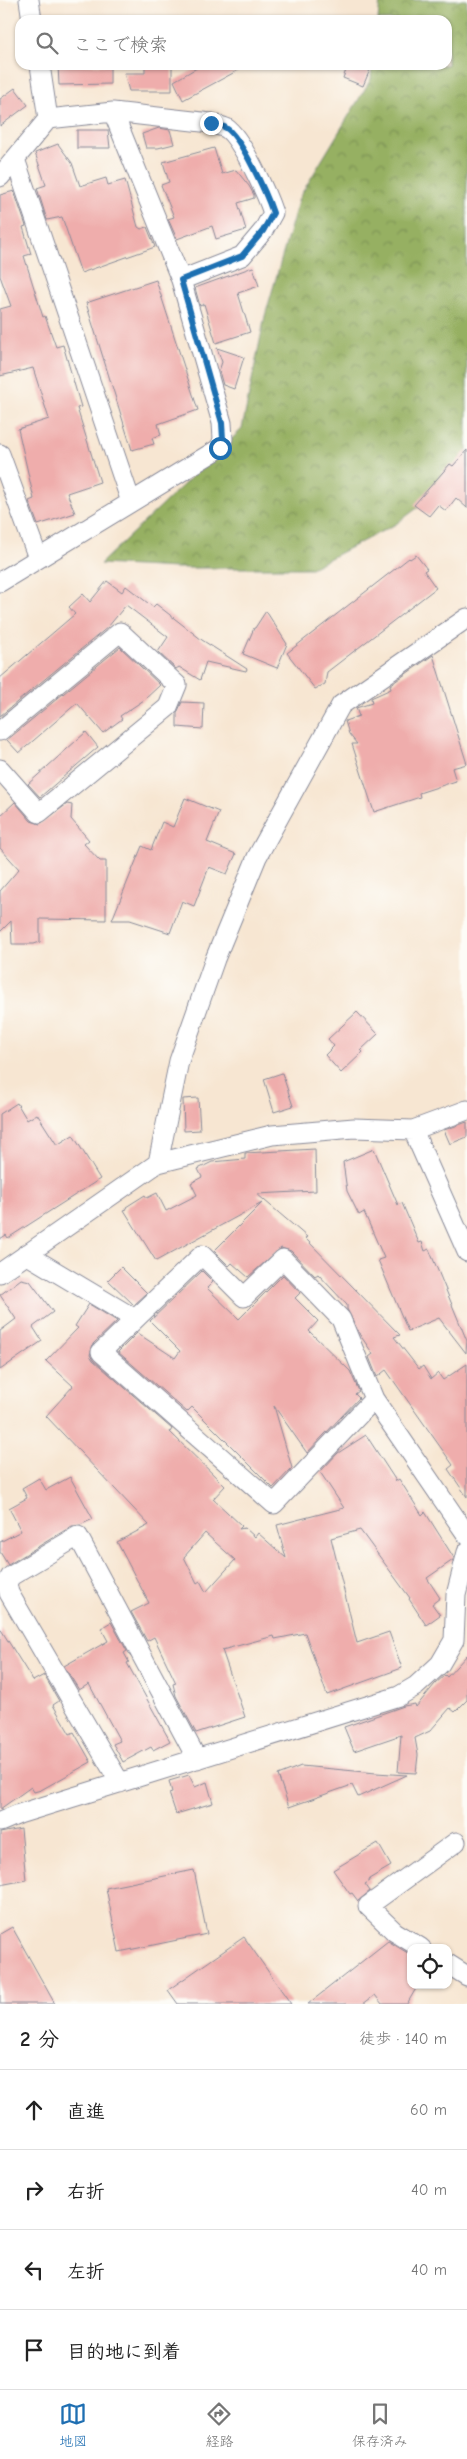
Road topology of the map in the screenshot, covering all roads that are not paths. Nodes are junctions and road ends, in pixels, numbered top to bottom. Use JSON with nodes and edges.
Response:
{"nodes":[{"id":1,"x":29,"y":0,"type":"edge"},
{"id":2,"x":31,"y":15,"type":"edge"},
{"id":3,"x":41,"y":70,"type":"edge"},
{"id":4,"x":113,"y":112,"type":"junction"},
{"id":5,"x":48,"y":119,"type":"junction"},
{"id":6,"x":15,"y":159,"type":"junction"},
{"id":7,"x":0,"y":176,"type":"edge"},
{"id":8,"x":181,"y":280,"type":"junction"},
{"id":9,"x":0,"y":454,"type":"edge"},
{"id":10,"x":131,"y":502,"type":"junction"},
{"id":11,"x":38,"y":558,"type":"junction"},
{"id":12,"x":0,"y":582,"type":"edge"},
{"id":13,"x":467,"y":618,"type":"edge"},
{"id":14,"x":0,"y":731,"type":"edge"},
{"id":15,"x":0,"y":768,"type":"edge"},
{"id":16,"x":467,"y":1110,"type":"edge"},
{"id":17,"x":413,"y":1130,"type":"junction"},
{"id":18,"x":158,"y":1164,"type":"junction"},
{"id":19,"x":467,"y":1252,"type":"edge"},
{"id":20,"x":26,"y":1254,"type":"junction"},
{"id":21,"x":0,"y":1273,"type":"edge"},
{"id":22,"x":136,"y":1319,"type":"junction"},
{"id":23,"x":374,"y":1399,"type":"junction"},
{"id":24,"x":467,"y":1535,"type":"edge"},
{"id":25,"x":467,"y":1552,"type":"edge"},
{"id":26,"x":197,"y":1759,"type":"junction"},
{"id":27,"x":120,"y":1783,"type":"junction"},
{"id":28,"x":0,"y":1822,"type":"edge"},
{"id":29,"x":456,"y":1842,"type":"dead end"},
{"id":30,"x":415,"y":1944,"type":"edge"},
{"id":31,"x":452,"y":1967,"type":"edge"},
{"id":32,"x":467,"y":1976,"type":"edge"}],
"edges":[{"from":1,"to":2,"type":"street"},
{"from":3,"to":5,"type":"street"},
{"from":4,"to":5,"type":"street"},
{"from":4,"to":8,"type":"street"},
{"from":4,"to":8,"type":"street"},
{"from":5,"to":6,"type":"street"},
{"from":6,"to":7,"type":"street"},
{"from":6,"to":10,"type":"street"},
{"from":8,"to":10,"type":"street"},
{"from":9,"to":11,"type":"street"},
{"from":10,"to":11,"type":"street"},
{"from":11,"to":12,"type":"street"},
{"from":13,"to":18,"type":"street"},
{"from":14,"to":15,"type":"street"},
{"from":16,"to":17,"type":"street"},
{"from":17,"to":18,"type":"street"},
{"from":17,"to":19,"type":"street"},
{"from":18,"to":20,"type":"street"},
{"from":20,"to":21,"type":"street"},
{"from":20,"to":22,"type":"street"},
{"from":22,"to":23,"type":"street"},
{"from":22,"to":23,"type":"street"},
{"from":23,"to":24,"type":"street"},
{"from":25,"to":26,"type":"street"},
{"from":26,"to":27,"type":"street"},
{"from":26,"to":27,"type":"street"},
{"from":27,"to":28,"type":"street"},
{"from":29,"to":30,"type":"street"},
{"from":31,"to":32,"type":"street"}]}
